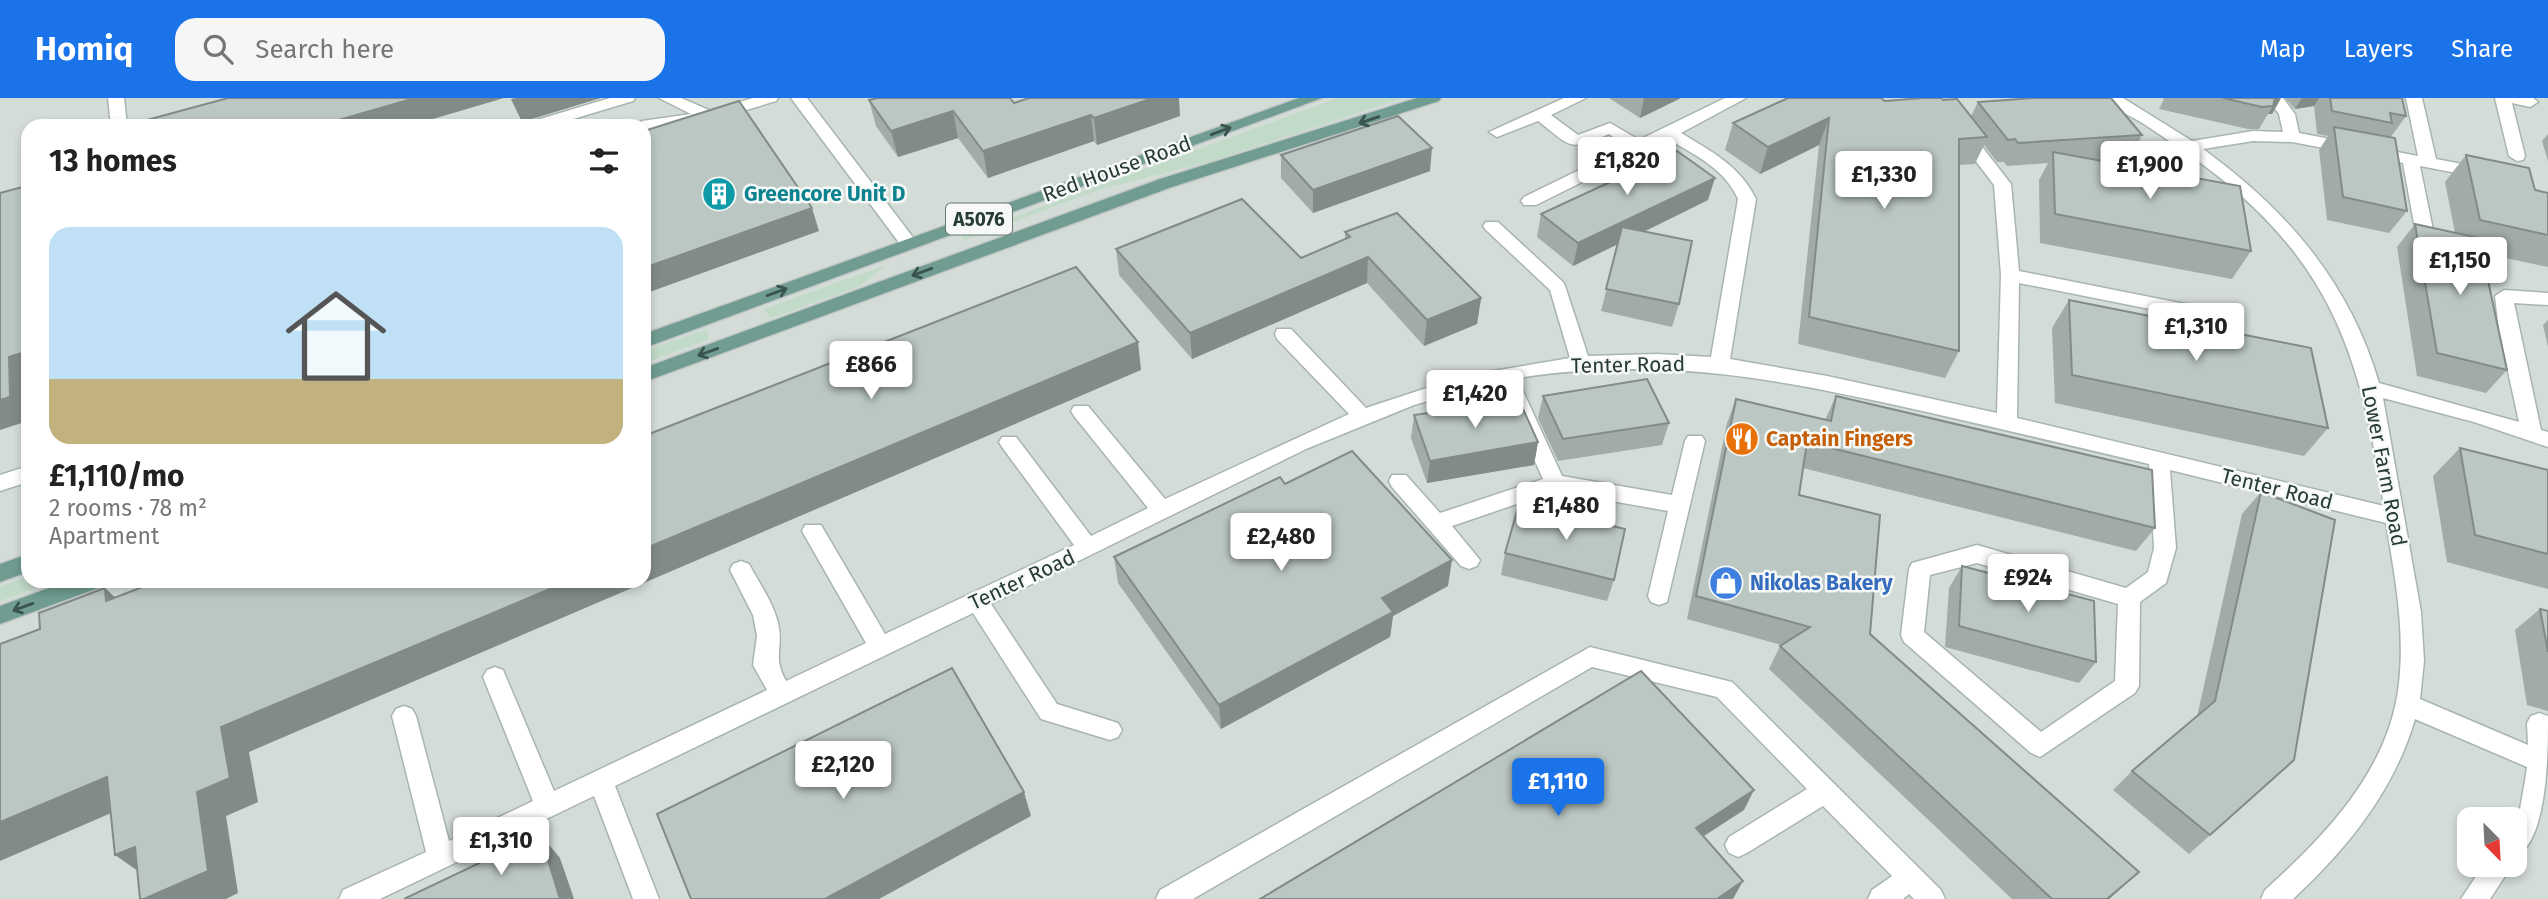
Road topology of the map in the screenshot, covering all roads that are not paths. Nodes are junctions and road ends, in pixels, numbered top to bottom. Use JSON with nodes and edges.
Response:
{"nodes":[{"id":1,"x":116,"y":98,"type":"edge"},
{"id":2,"x":627,"y":98,"type":"edge"},
{"id":3,"x":667,"y":98,"type":"edge"},
{"id":4,"x":770,"y":98,"type":"edge"},
{"id":5,"x":799,"y":98,"type":"edge"},
{"id":6,"x":1314,"y":98,"type":"edge"},
{"id":7,"x":1433,"y":98,"type":"edge"},
{"id":8,"x":1578,"y":98,"type":"edge"},
{"id":9,"x":1738,"y":98,"type":"edge"},
{"id":10,"x":1936,"y":98,"type":"edge"},
{"id":11,"x":2112,"y":98,"type":"edge"},
{"id":12,"x":2275,"y":98,"type":"edge"},
{"id":13,"x":2414,"y":98,"type":"edge"},
{"id":14,"x":2503,"y":98,"type":"edge"},
{"id":15,"x":2510,"y":98,"type":"edge"},
{"id":16,"x":2530,"y":102,"type":"dead end"},
{"id":17,"x":1539,"y":114,"type":"junction"},
{"id":18,"x":710,"y":116,"type":"junction"},
{"id":19,"x":119,"y":119,"type":"edge"},
{"id":20,"x":556,"y":119,"type":"edge"},
{"id":21,"x":651,"y":125,"type":"edge"},
{"id":22,"x":1497,"y":132,"type":"dead end"},
{"id":23,"x":1668,"y":132,"type":"junction"},
{"id":24,"x":2292,"y":137,"type":"junction"},
{"id":25,"x":2192,"y":146,"type":"junction"},
{"id":26,"x":1638,"y":147,"type":"junction"},
{"id":27,"x":2517,"y":156,"type":"dead end"},
{"id":28,"x":2410,"y":158,"type":"junction"},
{"id":29,"x":2428,"y":161,"type":"junction"},
{"id":30,"x":2505,"y":180,"type":"edge"},
{"id":31,"x":1167,"y":183,"type":"junction"},
{"id":32,"x":1530,"y":201,"type":"dead end"},
{"id":33,"x":1492,"y":226,"type":"dead end"},
{"id":34,"x":2426,"y":240,"type":"edge"},
{"id":35,"x":909,"y":244,"type":"junction"},
{"id":36,"x":2010,"y":275,"type":"junction"},
{"id":37,"x":2548,"y":299,"type":"edge"},
{"id":38,"x":2230,"y":319,"type":"dead end"},
{"id":39,"x":1283,"y":334,"type":"dead end"},
{"id":40,"x":651,"y":338,"type":"edge"},
{"id":41,"x":1581,"y":364,"type":"junction"},
{"id":42,"x":1719,"y":365,"type":"junction"},
{"id":43,"x":651,"y":372,"type":"edge"},
{"id":44,"x":1505,"y":374,"type":"junction"},
{"id":45,"x":2371,"y":388,"type":"junction"},
{"id":46,"x":1081,"y":411,"type":"dead end"},
{"id":47,"x":1362,"y":416,"type":"junction"},
{"id":48,"x":2007,"y":422,"type":"junction"},
{"id":49,"x":2540,"y":438,"type":"edge"},
{"id":50,"x":1695,"y":441,"type":"dead end"},
{"id":51,"x":1009,"y":442,"type":"dead end"},
{"id":52,"x":2159,"y":460,"type":"junction"},
{"id":53,"x":21,"y":476,"type":"edge"},
{"id":54,"x":1399,"y":481,"type":"dead end"},
{"id":55,"x":0,"y":483,"type":"edge"},
{"id":56,"x":1555,"y":483,"type":"junction"},
{"id":57,"x":1680,"y":505,"type":"junction"},
{"id":58,"x":1163,"y":512,"type":"junction"},
{"id":59,"x":2396,"y":517,"type":"junction"},
{"id":60,"x":1437,"y":523,"type":"junction"},
{"id":61,"x":813,"y":531,"type":"dead end"},
{"id":62,"x":1088,"y":548,"type":"junction"},
{"id":63,"x":1469,"y":559,"type":"dead end"},
{"id":64,"x":21,"y":566,"type":"edge"},
{"id":65,"x":741,"y":570,"type":"dead end"},
{"id":66,"x":0,"y":573,"type":"edge"},
{"id":67,"x":74,"y":588,"type":"edge"},
{"id":68,"x":1659,"y":596,"type":"dead end"},
{"id":69,"x":2129,"y":598,"type":"junction"},
{"id":70,"x":977,"y":601,"type":"junction"},
{"id":71,"x":0,"y":615,"type":"edge"},
{"id":72,"x":880,"y":647,"type":"junction"},
{"id":73,"x":495,"y":677,"type":"dead end"},
{"id":74,"x":782,"y":695,"type":"junction"},
{"id":75,"x":2408,"y":705,"type":"junction"},
{"id":76,"x":404,"y":716,"type":"dead end"},
{"id":77,"x":2548,"y":726,"type":"edge"},
{"id":78,"x":1110,"y":730,"type":"dead end"},
{"id":79,"x":2540,"y":761,"type":"junction"},
{"id":80,"x":601,"y":782,"type":"junction"},
{"id":81,"x":1825,"y":791,"type":"junction"},
{"id":82,"x":548,"y":807,"type":"junction"},
{"id":83,"x":2527,"y":829,"type":"edge"},
{"id":84,"x":1738,"y":845,"type":"dead end"},
{"id":85,"x":440,"y":857,"type":"junction"},
{"id":86,"x":2490,"y":877,"type":"edge"},
{"id":87,"x":1911,"y":878,"type":"junction"},
{"id":88,"x":379,"y":893,"type":"edge"},
{"id":89,"x":352,"y":899,"type":"edge"},
{"id":90,"x":646,"y":899,"type":"edge"},
{"id":91,"x":1169,"y":899,"type":"edge"},
{"id":92,"x":1881,"y":899,"type":"edge"},
{"id":93,"x":1932,"y":899,"type":"edge"},
{"id":94,"x":2274,"y":899,"type":"edge"},
{"id":95,"x":2474,"y":899,"type":"edge"}],
"edges":[{"from":1,"to":19,"type":"street"},
{"from":2,"to":20,"type":"street"},
{"from":3,"to":18,"type":"street"},
{"from":4,"to":18,"type":"street"},
{"from":5,"to":35,"type":"street"},
{"from":35,"to":6,"type":"main road","name":"Red House Road","number":"A5076","one_way":true},
{"from":7,"to":31,"type":"main road","one_way":true},
{"from":8,"to":17,"type":"street"},
{"from":9,"to":23,"type":"street"},
{"from":10,"to":36,"type":"street"},
{"from":11,"to":25,"type":"street","name":"Lower Farm Road"},
{"from":12,"to":24,"type":"street"},
{"from":13,"to":29,"type":"street"},
{"from":14,"to":27,"type":"street"},
{"from":15,"to":16,"type":"street"},
{"from":17,"to":22,"type":"street"},
{"from":17,"to":26,"type":"street"},
{"from":18,"to":21,"type":"street"},
{"from":23,"to":26,"type":"street"},
{"from":23,"to":42,"type":"street"},
{"from":24,"to":25,"type":"street"},
{"from":24,"to":28,"type":"street"},
{"from":25,"to":45,"type":"street","name":"Lower Farm Road"},
{"from":26,"to":32,"type":"street"},
{"from":28,"to":29,"type":"street"},
{"from":28,"to":34,"type":"street"},
{"from":29,"to":30,"type":"street"},
{"from":31,"to":35,"type":"main road"},
{"from":31,"to":43,"type":"main road","one_way":true},
{"from":33,"to":41,"type":"street"},
{"from":40,"to":35,"type":"main road","name":"Red House Road","number":"A5076","one_way":true},
{"from":36,"to":38,"type":"street"},
{"from":36,"to":48,"type":"street"},
{"from":37,"to":49,"type":"street"},
{"from":39,"to":47,"type":"street"},
{"from":41,"to":42,"type":"street","name":"Tenter Road"},
{"from":41,"to":44,"type":"street","name":"Tenter Road"},
{"from":42,"to":48,"type":"street","name":"Tenter Road"},
{"from":44,"to":47,"type":"street","name":"Tenter Road"},
{"from":44,"to":56,"type":"street"},
{"from":45,"to":49,"type":"street"},
{"from":45,"to":59,"type":"street","name":"Lower Farm Road"},
{"from":46,"to":58,"type":"street"},
{"from":47,"to":58,"type":"street","name":"Tenter Road"},
{"from":48,"to":52,"type":"street","name":"Tenter Road"},
{"from":50,"to":57,"type":"street"},
{"from":51,"to":62,"type":"street"},
{"from":52,"to":59,"type":"street","name":"Tenter Road"},
{"from":52,"to":69,"type":"street"},
{"from":53,"to":55,"type":"street"},
{"from":54,"to":60,"type":"street"},
{"from":56,"to":57,"type":"street"},
{"from":56,"to":60,"type":"street"},
{"from":57,"to":68,"type":"street"},
{"from":58,"to":62,"type":"street","name":"Tenter Road"},
{"from":59,"to":75,"type":"street","name":"Lower Farm Road"},
{"from":60,"to":63,"type":"street"},
{"from":61,"to":72,"type":"street"},
{"from":62,"to":70,"type":"street","name":"Tenter Road"},
{"from":64,"to":66,"type":"main road"},
{"from":65,"to":74,"type":"street"},
{"from":67,"to":71,"type":"main road","one_way":true},
{"from":69,"to":69,"type":"street"},
{"from":70,"to":72,"type":"street","name":"Tenter Road"},
{"from":70,"to":78,"type":"street"},
{"from":72,"to":74,"type":"street","name":"Tenter Road"},
{"from":73,"to":82,"type":"street"},
{"from":74,"to":80,"type":"street","name":"Tenter Road"},
{"from":75,"to":79,"type":"street"},
{"from":75,"to":94,"type":"street","name":"Lower Farm Road"},
{"from":76,"to":85,"type":"street"},
{"from":77,"to":79,"type":"street"},
{"from":79,"to":83,"type":"street"},
{"from":80,"to":82,"type":"street","name":"Tenter Road"},
{"from":80,"to":90,"type":"street"},
{"from":81,"to":84,"type":"street"},
{"from":81,"to":87,"type":"street"},
{"from":81,"to":91,"type":"street"},
{"from":82,"to":85,"type":"street","name":"Tenter Road"},
{"from":85,"to":88,"type":"street","name":"Tenter Road"},
{"from":86,"to":95,"type":"street"},
{"from":87,"to":92,"type":"street"},
{"from":87,"to":93,"type":"street"},
{"from":88,"to":89,"type":"street","name":"Tenter Road"}]}
